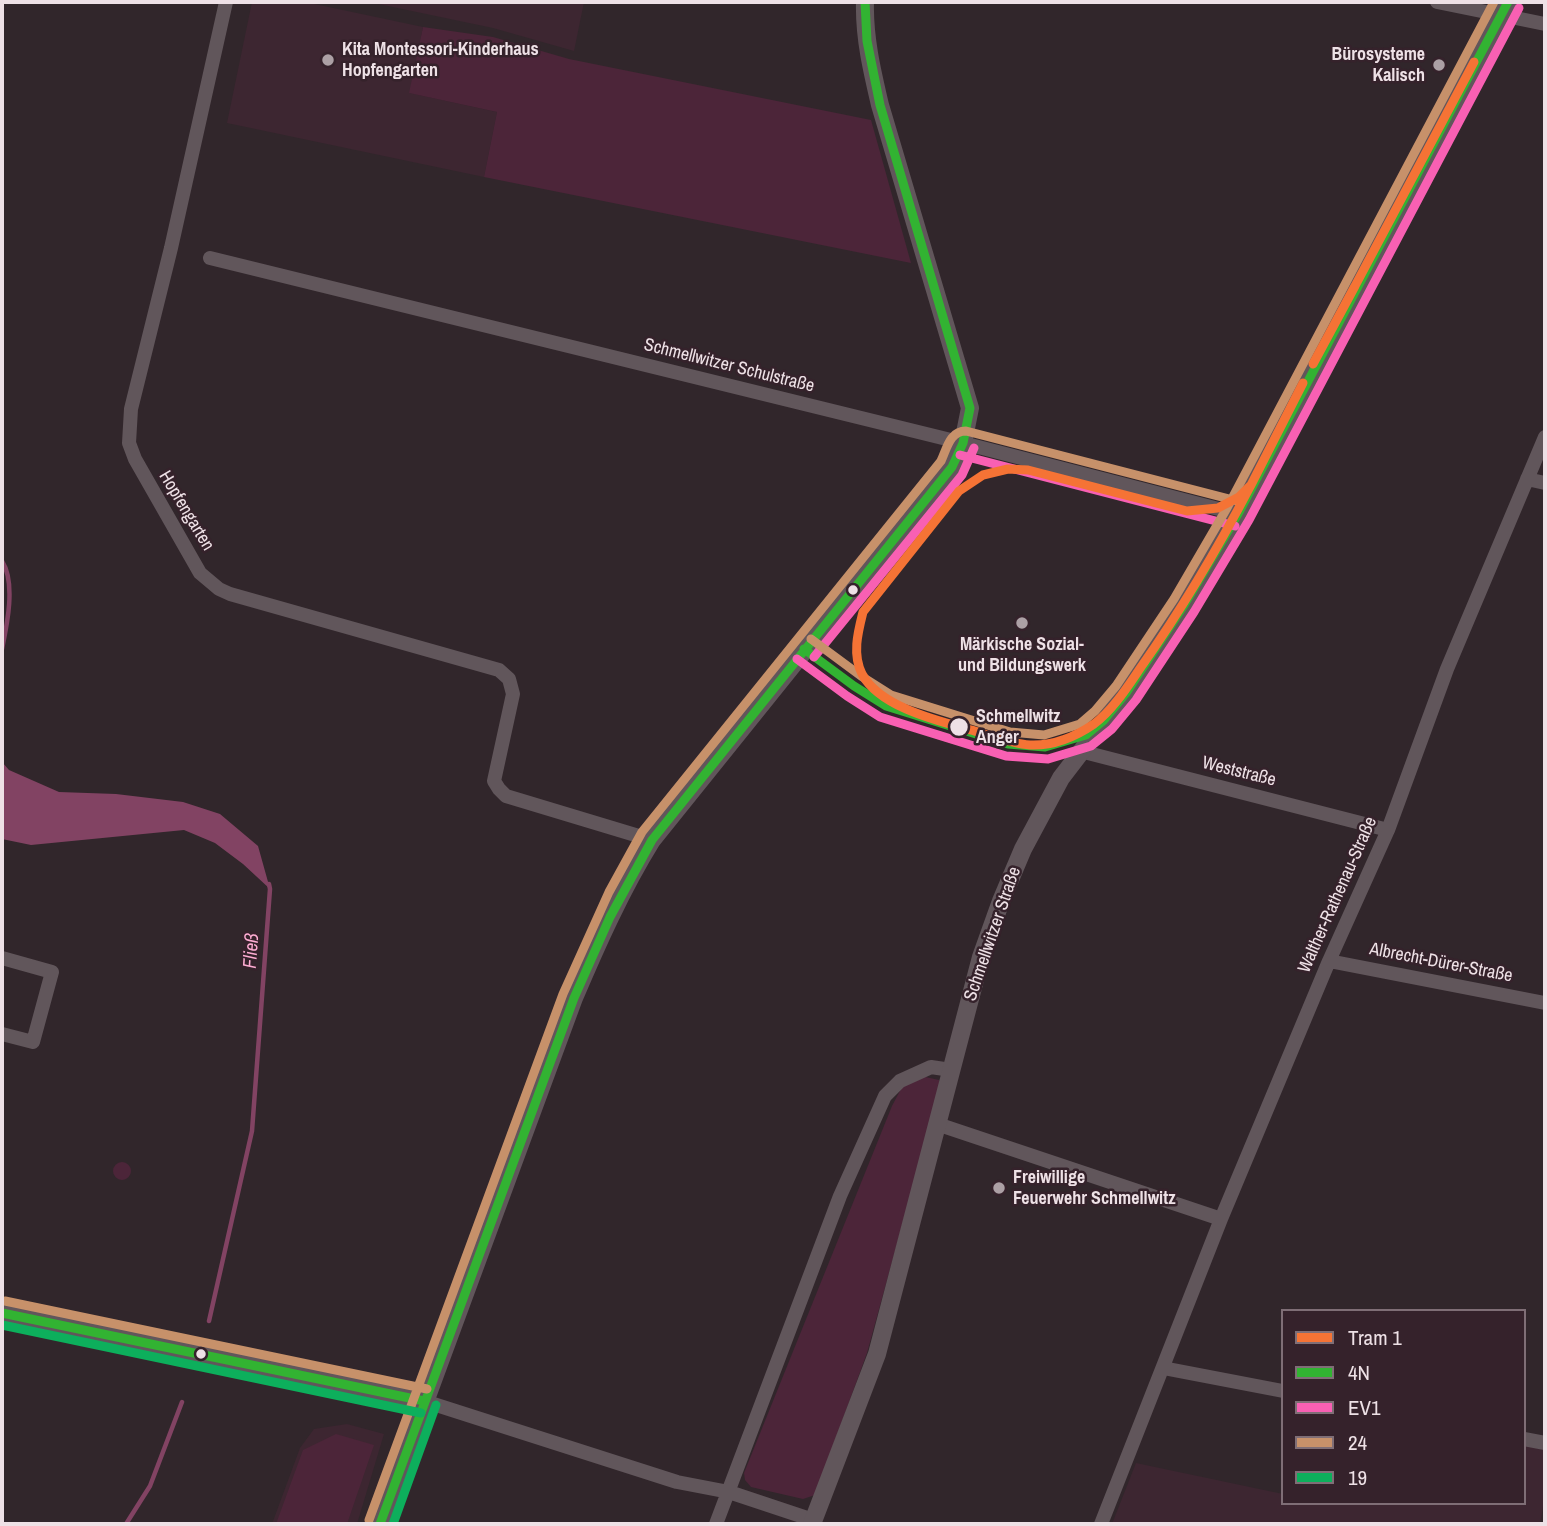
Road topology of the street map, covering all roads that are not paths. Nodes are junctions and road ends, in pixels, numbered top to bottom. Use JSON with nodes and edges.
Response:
{"nodes":[{"id":1,"x":226,"y":2,"type":"edge"},
{"id":2,"x":865,"y":2,"type":"edge"},
{"id":3,"x":1437,"y":2,"type":"edge"},
{"id":4,"x":1504,"y":8,"type":"edge"},
{"id":5,"x":1545,"y":24,"type":"edge"},
{"id":6,"x":210,"y":258,"type":"dead end"},
{"id":7,"x":1545,"y":437,"type":"edge"},
{"id":8,"x":963,"y":443,"type":"junction"},
{"id":9,"x":1527,"y":479,"type":"junction"},
{"id":10,"x":1545,"y":483,"type":"edge"},
{"id":11,"x":1238,"y":514,"type":"junction"},
{"id":12,"x":1080,"y":751,"type":"junction"},
{"id":13,"x":1388,"y":830,"type":"junction"},
{"id":14,"x":652,"y":840,"type":"junction"},
{"id":15,"x":2,"y":958,"type":"edge"},
{"id":16,"x":1329,"y":961,"type":"junction"},
{"id":17,"x":1545,"y":1003,"type":"edge"},
{"id":18,"x":2,"y":1034,"type":"edge"},
{"id":19,"x":951,"y":1070,"type":"junction"},
{"id":20,"x":937,"y":1124,"type":"junction"},
{"id":21,"x":1222,"y":1219,"type":"junction"},
{"id":22,"x":2,"y":1313,"type":"edge"},
{"id":23,"x":1163,"y":1368,"type":"junction"},
{"id":24,"x":1281,"y":1391,"type":"edge"},
{"id":25,"x":424,"y":1401,"type":"junction"},
{"id":26,"x":1526,"y":1439,"type":"edge"},
{"id":27,"x":1545,"y":1443,"type":"edge"},
{"id":28,"x":729,"y":1492,"type":"junction"},
{"id":29,"x":812,"y":1522,"type":"edge"},
{"id":30,"x":380,"y":1524,"type":"edge"},
{"id":31,"x":716,"y":1524,"type":"edge"},
{"id":32,"x":1101,"y":1524,"type":"edge"}],
"edges":[{"from":1,"to":14,"type":"street","name":"Hopfengarten"},
{"from":2,"to":8,"type":"street"},
{"from":3,"to":4,"type":"street"},
{"from":4,"to":5,"type":"street"},
{"from":4,"to":11,"type":"street","name":"Schmellwitzer Straße"},
{"from":6,"to":8,"type":"street","name":"Schmellwitzer Schulstraße"},
{"from":7,"to":9,"type":"street","name":"Walther-Rathenau-Straße"},
{"from":8,"to":11,"type":"street","name":"Schmellwitzer Schulstraße"},
{"from":8,"to":14,"type":"street"},
{"from":9,"to":10,"type":"street"},
{"from":9,"to":13,"type":"street","name":"Walther-Rathenau-Straße"},
{"from":11,"to":12,"type":"street","name":"Schmellwitzer Straße"},
{"from":12,"to":13,"type":"street","name":"Weststraße"},
{"from":12,"to":19,"type":"street","name":"Schmellwitzer Straße"},
{"from":13,"to":16,"type":"street","name":"Walther-Rathenau-Straße"},
{"from":14,"to":25,"type":"street"},
{"from":15,"to":18,"type":"street"},
{"from":16,"to":17,"type":"street","name":"Albrecht-Dürer-Straße"},
{"from":16,"to":21,"type":"street","name":"Walther-Rathenau-Straße"},
{"from":19,"to":20,"type":"street","name":"Schmellwitzer Straße"},
{"from":19,"to":28,"type":"street"},
{"from":20,"to":21,"type":"street"},
{"from":20,"to":29,"type":"street","name":"Schmellwitzer Straße"},
{"from":21,"to":23,"type":"street","name":"Walther-Rathenau-Straße"},
{"from":22,"to":25,"type":"street"},
{"from":23,"to":24,"type":"street"},
{"from":23,"to":32,"type":"street","name":"Walther-Rathenau-Straße"},
{"from":25,"to":28,"type":"street"},
{"from":25,"to":30,"type":"street"},
{"from":26,"to":27,"type":"street"},
{"from":28,"to":29,"type":"street"},
{"from":28,"to":31,"type":"street"}]}
